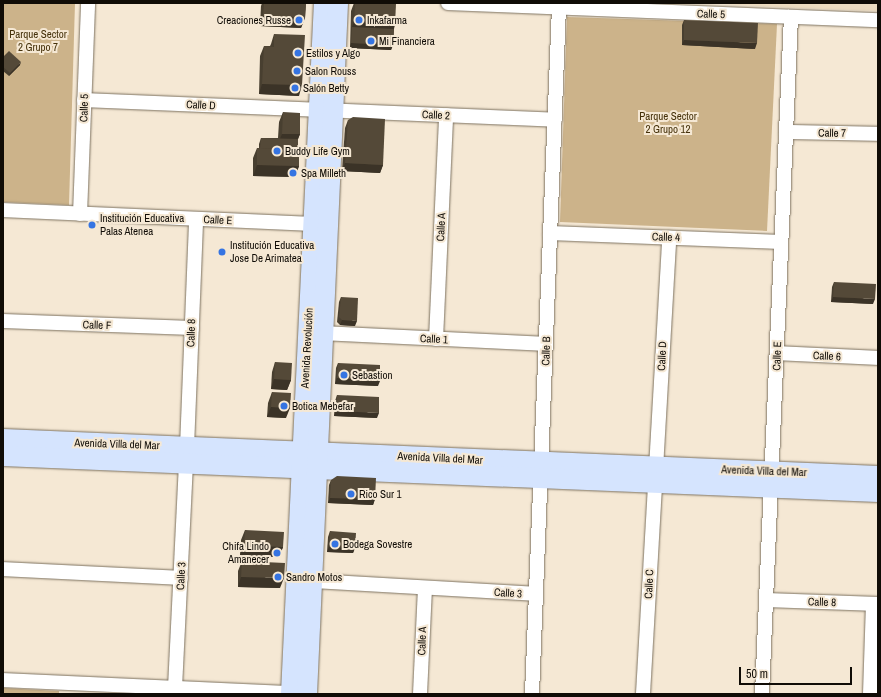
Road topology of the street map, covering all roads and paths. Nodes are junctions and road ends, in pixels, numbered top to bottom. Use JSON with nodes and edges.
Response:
{"nodes":[{"id":1,"x":88,"y":3,"type":"edge"},
{"id":2,"x":324,"y":3,"type":"edge"},
{"id":3,"x":338,"y":3,"type":"edge"},
{"id":4,"x":448,"y":3,"type":"edge"},
{"id":5,"x":559,"y":8,"type":"junction"},
{"id":6,"x":791,"y":17,"type":"junction"},
{"id":7,"x":878,"y":20,"type":"edge"},
{"id":8,"x":84,"y":100,"type":"junction"},
{"id":9,"x":325,"y":110,"type":"junction"},
{"id":10,"x":446,"y":115,"type":"junction"},
{"id":11,"x":555,"y":120,"type":"junction"},
{"id":12,"x":786,"y":132,"type":"junction"},
{"id":13,"x":878,"y":134,"type":"edge"},
{"id":14,"x":3,"y":210,"type":"edge"},
{"id":15,"x":80,"y":214,"type":"junction"},
{"id":16,"x":196,"y":219,"type":"junction"},
{"id":17,"x":312,"y":224,"type":"junction"},
{"id":18,"x":550,"y":232,"type":"junction"},
{"id":19,"x":669,"y":238,"type":"junction"},
{"id":20,"x":781,"y":242,"type":"junction"},
{"id":21,"x":3,"y":321,"type":"edge"},
{"id":22,"x":192,"y":328,"type":"junction"},
{"id":23,"x":323,"y":334,"type":"junction"},
{"id":24,"x":436,"y":339,"type":"junction"},
{"id":25,"x":546,"y":344,"type":"junction"},
{"id":26,"x":777,"y":354,"type":"junction"},
{"id":27,"x":878,"y":358,"type":"edge"},
{"id":28,"x":3,"y":439,"type":"edge"},
{"id":29,"x":187,"y":455,"type":"junction"},
{"id":30,"x":3,"y":456,"type":"edge"},
{"id":31,"x":310,"y":460,"type":"junction"},
{"id":32,"x":541,"y":471,"type":"junction"},
{"id":33,"x":655,"y":475,"type":"junction"},
{"id":34,"x":878,"y":476,"type":"edge"},
{"id":35,"x":771,"y":479,"type":"junction"},
{"id":36,"x":878,"y":492,"type":"edge"},
{"id":37,"x":3,"y":569,"type":"edge"},
{"id":38,"x":180,"y":578,"type":"junction"},
{"id":39,"x":312,"y":581,"type":"junction"},
{"id":40,"x":425,"y":588,"type":"junction"},
{"id":41,"x":536,"y":594,"type":"junction"},
{"id":42,"x":766,"y":600,"type":"junction"},
{"id":43,"x":876,"y":604,"type":"edge"},
{"id":44,"x":3,"y":680,"type":"edge"},
{"id":45,"x":65,"y":688,"type":"edge"},
{"id":46,"x":175,"y":688,"type":"junction"},
{"id":47,"x":297,"y":694,"type":"edge"},
{"id":48,"x":420,"y":694,"type":"edge"},
{"id":49,"x":532,"y":694,"type":"edge"},
{"id":50,"x":643,"y":694,"type":"edge"},
{"id":51,"x":762,"y":694,"type":"edge"},
{"id":52,"x":870,"y":694,"type":"edge"}],
"edges":[{"from":1,"to":8,"type":"street","name":"Calle 5"},
{"from":2,"to":9,"type":"main road","name":"Avenida Revolución"},
{"from":3,"to":9,"type":"main road","name":"Avenida Revolución"},
{"from":4,"to":5,"type":"street","name":"Calle 5"},
{"from":5,"to":6,"type":"street","name":"Calle 5"},
{"from":5,"to":11,"type":"street","name":"Calle B"},
{"from":6,"to":7,"type":"street","name":"Calle 5"},
{"from":6,"to":12,"type":"street","name":"Calle E"},
{"from":8,"to":9,"type":"street","name":"Calle D"},
{"from":8,"to":15,"type":"street","name":"Calle 5"},
{"from":9,"to":10,"type":"street","name":"Calle 2"},
{"from":9,"to":17,"type":"main road","name":"Avenida Revolución"},
{"from":9,"to":23,"type":"main road","name":"Avenida Revolución"},
{"from":10,"to":11,"type":"street","name":"Calle 2"},
{"from":10,"to":24,"type":"street","name":"Calle A"},
{"from":11,"to":18,"type":"street","name":"Calle B"},
{"from":12,"to":13,"type":"street","name":"Calle 7"},
{"from":12,"to":20,"type":"street","name":"Calle E"},
{"from":14,"to":15,"type":"street","name":"Calle E"},
{"from":15,"to":16,"type":"street","name":"Calle E"},
{"from":16,"to":17,"type":"street","name":"Calle E"},
{"from":16,"to":22,"type":"street","name":"Calle 8"},
{"from":17,"to":31,"type":"main road","name":"Avenida Revolución"},
{"from":18,"to":19,"type":"street","name":"Calle 4"},
{"from":18,"to":25,"type":"street","name":"Calle B"},
{"from":19,"to":20,"type":"street","name":"Calle 4"},
{"from":19,"to":33,"type":"street","name":"Calle D"},
{"from":20,"to":26,"type":"street","name":"Calle E"},
{"from":21,"to":22,"type":"street","name":"Calle F"},
{"from":22,"to":29,"type":"street","name":"Calle 8"},
{"from":23,"to":24,"type":"street","name":"Calle 1"},
{"from":23,"to":31,"type":"main road","name":"Avenida Revolución"},
{"from":24,"to":25,"type":"street","name":"Calle 1"},
{"from":25,"to":32,"type":"street","name":"Calle B"},
{"from":26,"to":27,"type":"street","name":"Calle 6"},
{"from":26,"to":35,"type":"street","name":"Calle E"},
{"from":28,"to":29,"type":"main road","name":"Avenida Villa del Mar"},
{"from":29,"to":30,"type":"main road","name":"Avenida Villa del Mar"},
{"from":29,"to":31,"type":"main road","name":"Avenida Villa del Mar"},
{"from":29,"to":38,"type":"street","name":"Calle 3"},
{"from":31,"to":32,"type":"main road","name":"Avenida Villa del Mar"},
{"from":31,"to":39,"type":"main road","name":"Avenida Revolución"},
{"from":31,"to":47,"type":"main road","name":"Avenida Revolución"},
{"from":32,"to":33,"type":"main road","name":"Avenida Villa del Mar"},
{"from":32,"to":41,"type":"street","name":"Calle B"},
{"from":33,"to":35,"type":"main road","name":"Avenida Villa del Mar"},
{"from":33,"to":50,"type":"street","name":"Calle C"},
{"from":34,"to":35,"type":"main road","name":"Avenida Villa del Mar"},
{"from":35,"to":36,"type":"main road","name":"Avenida Villa del Mar"},
{"from":35,"to":42,"type":"street","name":"Calle E"},
{"from":37,"to":38,"type":"street"},
{"from":38,"to":46,"type":"street","name":"Calle 3"},
{"from":39,"to":40,"type":"street","name":"Calle 3"},
{"from":39,"to":47,"type":"main road","name":"Avenida Revolución"},
{"from":40,"to":41,"type":"street","name":"Calle 3"},
{"from":40,"to":48,"type":"street","name":"Calle A"},
{"from":41,"to":49,"type":"street","name":"Calle B"},
{"from":42,"to":43,"type":"street","name":"Calle 8"},
{"from":42,"to":51,"type":"street","name":"Calle E"},
{"from":43,"to":52,"type":"street"},
{"from":44,"to":45,"type":"street"},
{"from":45,"to":46,"type":"street"},
{"from":46,"to":47,"type":"street"}]}
